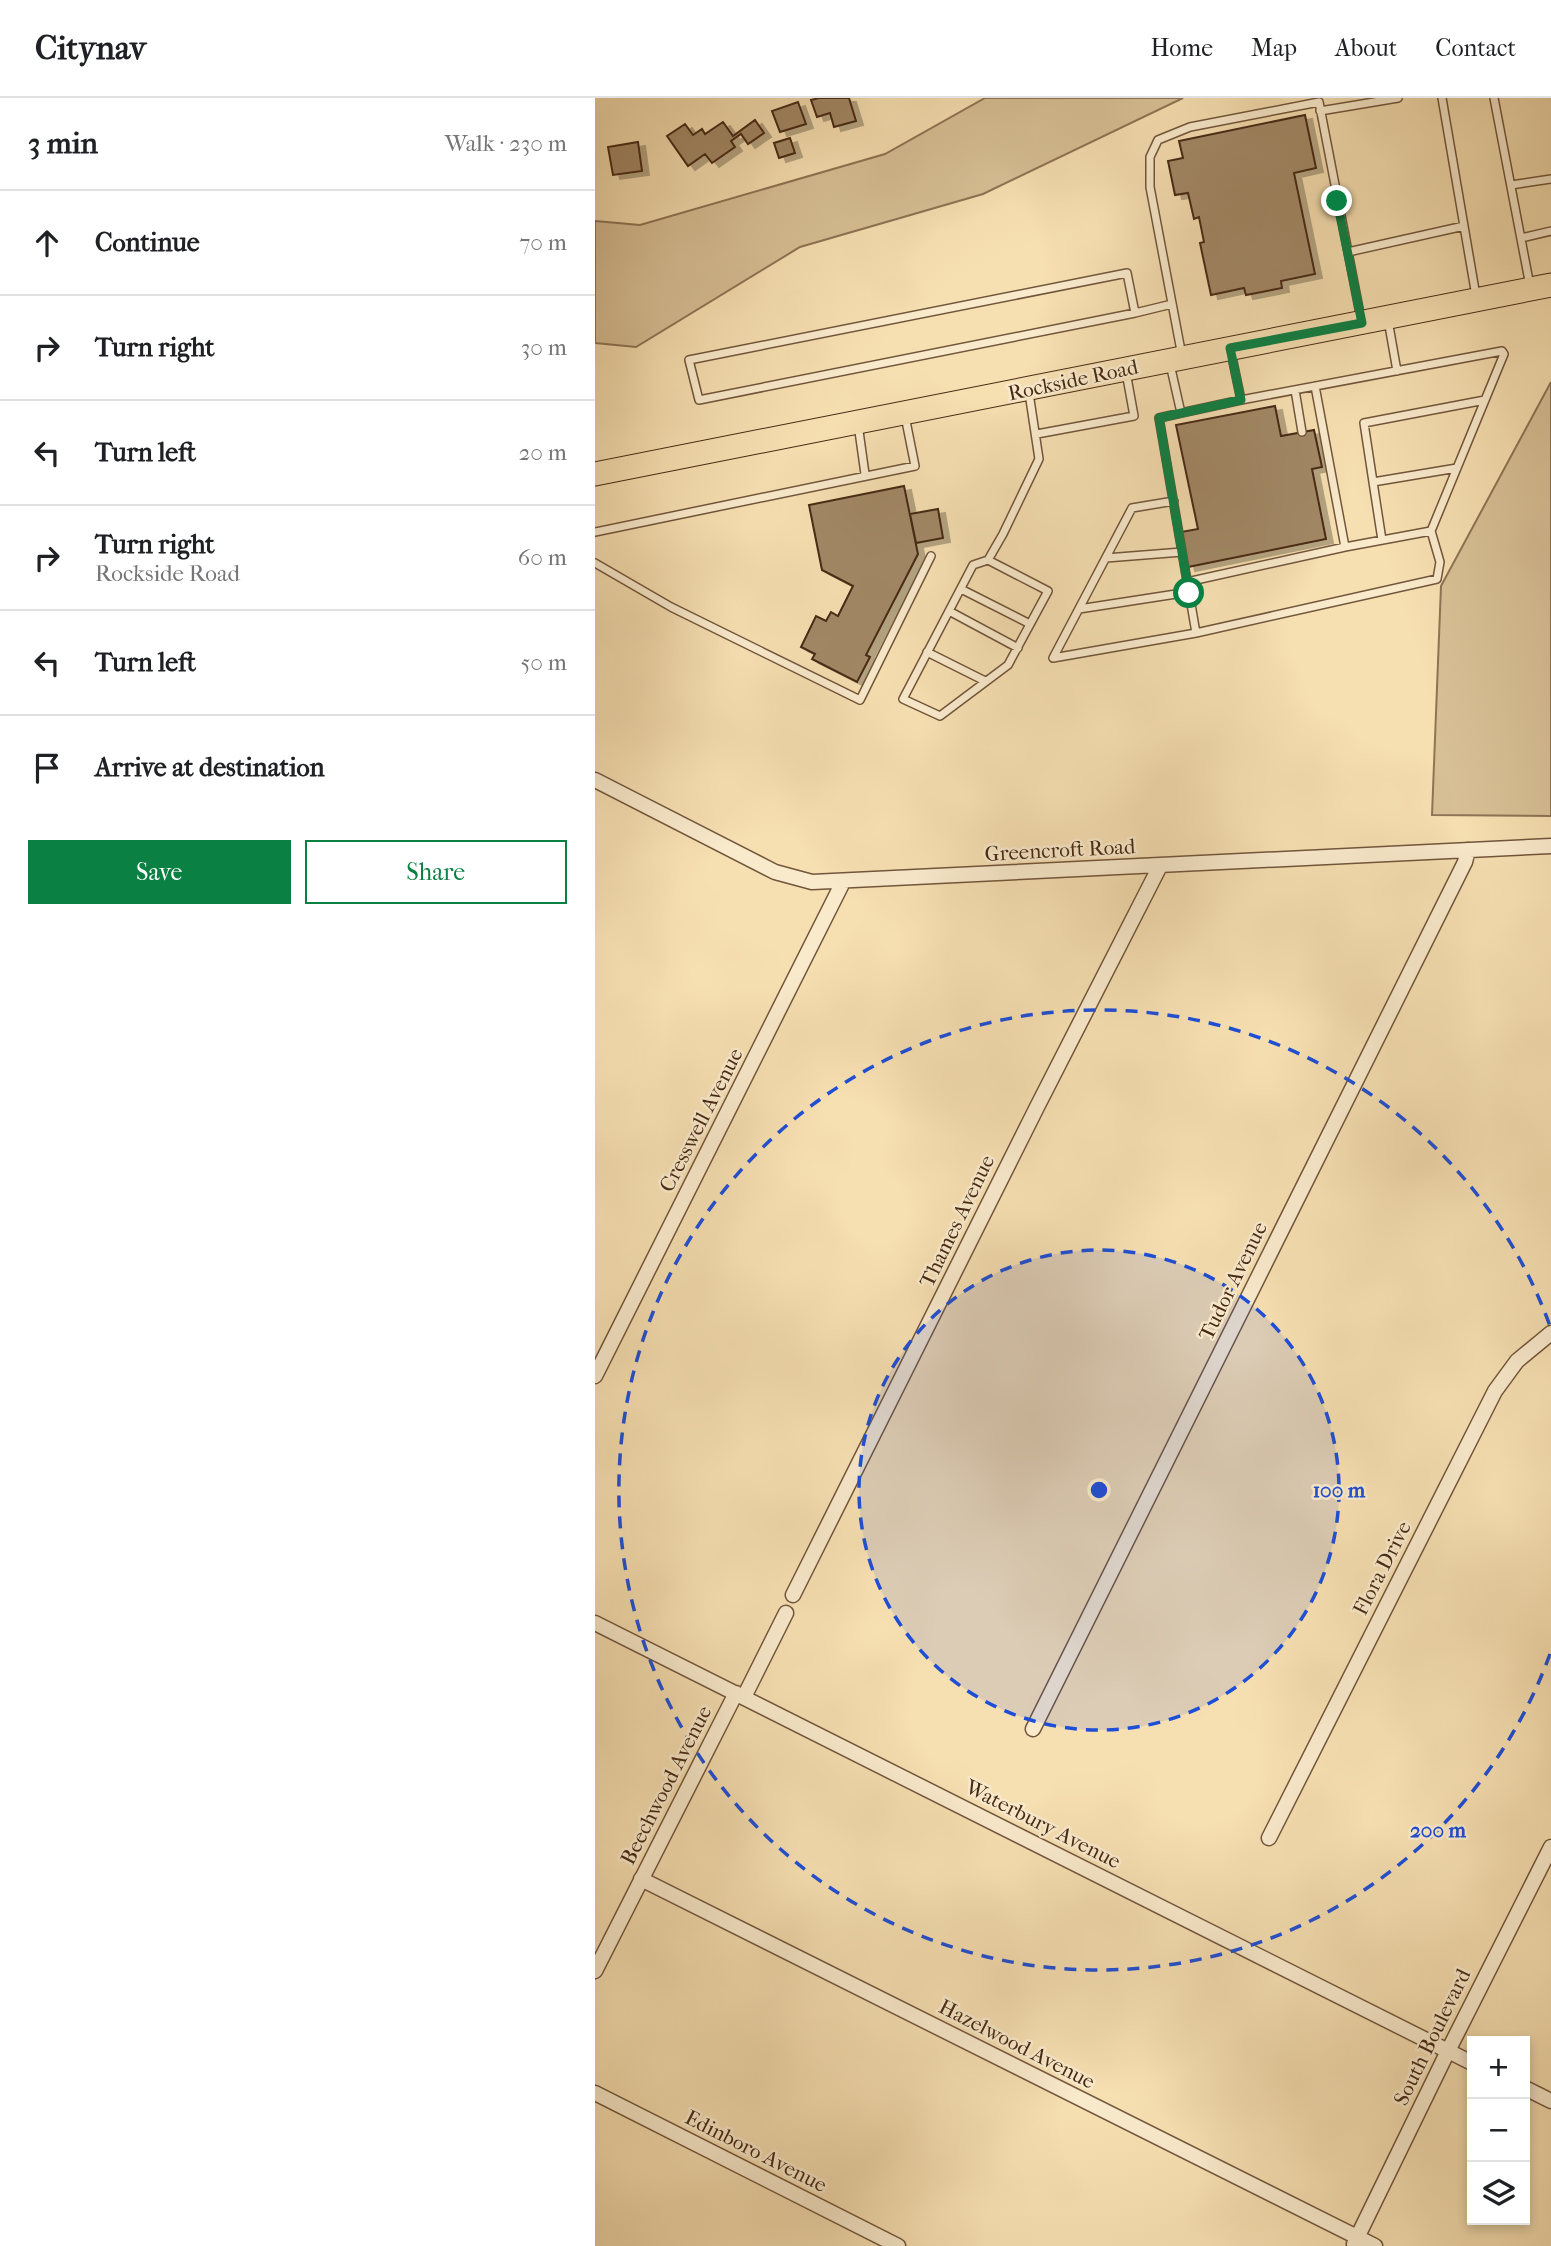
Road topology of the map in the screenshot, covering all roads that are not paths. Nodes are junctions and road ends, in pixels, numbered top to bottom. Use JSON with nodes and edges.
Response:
{"nodes":[{"id":1,"x":1398,"y":98,"type":"edge"},
{"id":2,"x":1442,"y":98,"type":"edge"},
{"id":3,"x":1494,"y":98,"type":"edge"},
{"id":4,"x":1321,"y":111,"type":"junction"},
{"id":5,"x":1551,"y":179,"type":"edge"},
{"id":6,"x":1511,"y":185,"type":"junction"},
{"id":7,"x":1464,"y":226,"type":"junction"},
{"id":8,"x":1551,"y":231,"type":"edge"},
{"id":9,"x":1521,"y":238,"type":"junction"},
{"id":10,"x":1348,"y":252,"type":"junction"},
{"id":11,"x":1541,"y":287,"type":"edge"},
{"id":12,"x":1476,"y":300,"type":"junction"},
{"id":13,"x":1172,"y":304,"type":"junction"},
{"id":14,"x":1135,"y":313,"type":"junction"},
{"id":15,"x":1388,"y":317,"type":"junction"},
{"id":16,"x":1362,"y":323,"type":"junction"},
{"id":17,"x":1230,"y":348,"type":"junction"},
{"id":18,"x":1176,"y":359,"type":"junction"},
{"id":19,"x":1126,"y":369,"type":"junction"},
{"id":20,"x":1397,"y":371,"type":"junction"},
{"id":21,"x":1314,"y":386,"type":"junction"},
{"id":22,"x":1028,"y":389,"type":"junction"},
{"id":23,"x":1295,"y":390,"type":"junction"},
{"id":24,"x":1241,"y":400,"type":"junction"},
{"id":25,"x":1485,"y":400,"type":"junction"},
{"id":26,"x":1181,"y":412,"type":"junction"},
{"id":27,"x":905,"y":413,"type":"junction"},
{"id":28,"x":858,"y":423,"type":"junction"},
{"id":29,"x":1303,"y":432,"type":"dead end"},
{"id":30,"x":1037,"y":434,"type":"junction"},
{"id":31,"x":1457,"y":468,"type":"junction"},
{"id":32,"x":595,"y":474,"type":"edge"},
{"id":33,"x":865,"y":474,"type":"junction"},
{"id":34,"x":1373,"y":482,"type":"junction"},
{"id":35,"x":1174,"y":501,"type":"junction"},
{"id":36,"x":595,"y":531,"type":"edge"},
{"id":37,"x":1431,"y":531,"type":"junction"},
{"id":38,"x":1382,"y":540,"type":"junction"},
{"id":39,"x":1345,"y":547,"type":"junction"},
{"id":40,"x":1182,"y":552,"type":"junction"},
{"id":41,"x":931,"y":556,"type":"dead end"},
{"id":42,"x":1106,"y":558,"type":"junction"},
{"id":43,"x":988,"y":560,"type":"junction"},
{"id":44,"x":595,"y":563,"type":"edge"},
{"id":45,"x":1187,"y":582,"type":"junction"},
{"id":46,"x":961,"y":589,"type":"junction"},
{"id":47,"x":1189,"y":593,"type":"junction"},
{"id":48,"x":1079,"y":609,"type":"junction"},
{"id":49,"x":949,"y":611,"type":"junction"},
{"id":50,"x":1030,"y":624,"type":"junction"},
{"id":51,"x":1196,"y":633,"type":"junction"},
{"id":52,"x":1018,"y":648,"type":"junction"},
{"id":53,"x":927,"y":652,"type":"junction"},
{"id":54,"x":985,"y":681,"type":"junction"},
{"id":55,"x":595,"y":780,"type":"edge"},
{"id":56,"x":1551,"y":846,"type":"edge"},
{"id":57,"x":1468,"y":850,"type":"junction"},
{"id":58,"x":1160,"y":866,"type":"junction"},
{"id":59,"x":843,"y":882,"type":"junction"},
{"id":60,"x":1551,"y":1333,"type":"edge"},
{"id":61,"x":595,"y":1376,"type":"edge"},
{"id":62,"x":793,"y":1595,"type":"dead end"},
{"id":63,"x":786,"y":1613,"type":"dead end"},
{"id":64,"x":595,"y":1623,"type":"edge"},
{"id":65,"x":740,"y":1695,"type":"junction"},
{"id":66,"x":1033,"y":1729,"type":"dead end"},
{"id":67,"x":1269,"y":1838,"type":"dead end"},
{"id":68,"x":1551,"y":1847,"type":"edge"},
{"id":69,"x":641,"y":1879,"type":"junction"},
{"id":70,"x":595,"y":1971,"type":"edge"},
{"id":71,"x":1448,"y":2051,"type":"junction"},
{"id":72,"x":1467,"y":2060,"type":"edge"},
{"id":73,"x":1530,"y":2090,"type":"edge"},
{"id":74,"x":595,"y":2093,"type":"edge"},
{"id":75,"x":1551,"y":2101,"type":"edge"},
{"id":76,"x":1355,"y":2242,"type":"edge"},
{"id":77,"x":898,"y":2246,"type":"edge"},
{"id":78,"x":1375,"y":2246,"type":"edge"}],
"edges":[{"from":1,"to":4,"type":"lane"},
{"from":2,"to":7,"type":"lane"},
{"from":3,"to":6,"type":"lane"},
{"from":4,"to":10,"type":"lane"},
{"from":4,"to":13,"type":"lane"},
{"from":5,"to":6,"type":"lane"},
{"from":6,"to":9,"type":"lane"},
{"from":7,"to":10,"type":"lane"},
{"from":7,"to":12,"type":"lane"},
{"from":8,"to":9,"type":"lane"},
{"from":9,"to":11,"type":"lane"},
{"from":10,"to":16,"type":"lane"},
{"from":11,"to":12,"type":"main road","name":"Rockside Road"},
{"from":12,"to":15,"type":"main road","name":"Rockside Road"},
{"from":13,"to":14,"type":"lane"},
{"from":13,"to":18,"type":"lane"},
{"from":14,"to":14,"type":"lane"},
{"from":15,"to":16,"type":"main road","name":"Rockside Road"},
{"from":15,"to":20,"type":"lane"},
{"from":16,"to":17,"type":"main road","name":"Rockside Road"},
{"from":17,"to":18,"type":"main road","name":"Rockside Road"},
{"from":17,"to":24,"type":"lane"},
{"from":18,"to":19,"type":"main road","name":"Rockside Road"},
{"from":18,"to":26,"type":"lane"},
{"from":19,"to":22,"type":"main road","name":"Rockside Road"},
{"from":19,"to":30,"type":"lane"},
{"from":20,"to":21,"type":"lane"},
{"from":20,"to":25,"type":"lane"},
{"from":21,"to":23,"type":"lane"},
{"from":21,"to":39,"type":"lane"},
{"from":22,"to":27,"type":"main road","name":"Rockside Road"},
{"from":22,"to":30,"type":"lane"},
{"from":23,"to":24,"type":"lane"},
{"from":23,"to":29,"type":"lane"},
{"from":24,"to":26,"type":"lane"},
{"from":25,"to":31,"type":"lane"},
{"from":25,"to":34,"type":"lane"},
{"from":26,"to":35,"type":"lane"},
{"from":27,"to":28,"type":"main road","name":"Rockside Road"},
{"from":27,"to":33,"type":"lane"},
{"from":28,"to":32,"type":"main road","name":"Rockside Road"},
{"from":28,"to":33,"type":"lane"},
{"from":30,"to":43,"type":"lane"},
{"from":31,"to":34,"type":"lane"},
{"from":31,"to":37,"type":"lane"},
{"from":33,"to":36,"type":"lane"},
{"from":34,"to":38,"type":"lane"},
{"from":35,"to":40,"type":"lane"},
{"from":35,"to":42,"type":"lane"},
{"from":37,"to":38,"type":"lane"},
{"from":37,"to":51,"type":"lane"},
{"from":38,"to":39,"type":"lane"},
{"from":39,"to":45,"type":"lane"},
{"from":40,"to":42,"type":"lane"},
{"from":40,"to":45,"type":"lane"},
{"from":41,"to":44,"type":"lane"},
{"from":42,"to":48,"type":"lane"},
{"from":43,"to":46,"type":"lane"},
{"from":43,"to":50,"type":"lane"},
{"from":45,"to":47,"type":"lane"},
{"from":46,"to":49,"type":"lane"},
{"from":46,"to":50,"type":"lane"},
{"from":47,"to":48,"type":"lane"},
{"from":47,"to":51,"type":"lane"},
{"from":48,"to":51,"type":"lane"},
{"from":49,"to":52,"type":"lane"},
{"from":49,"to":53,"type":"lane"},
{"from":50,"to":52,"type":"lane"},
{"from":52,"to":54,"type":"lane"},
{"from":53,"to":54,"type":"lane"},
{"from":53,"to":54,"type":"lane"},
{"from":55,"to":59,"type":"street","name":"Greencroft Road"},
{"from":56,"to":57,"type":"street","name":"Greencroft Road"},
{"from":57,"to":58,"type":"street","name":"Greencroft Road"},
{"from":57,"to":66,"type":"street","name":"Tudor Avenue"},
{"from":58,"to":59,"type":"street","name":"Greencroft Road"},
{"from":58,"to":62,"type":"street","name":"Thames Avenue"},
{"from":59,"to":61,"type":"street","name":"Cresswell Avenue"},
{"from":60,"to":67,"type":"street","name":"Flora Drive"},
{"from":63,"to":65,"type":"street","name":"Beechwood Avenue"},
{"from":64,"to":65,"type":"street","name":"Waterbury Avenue"},
{"from":65,"to":69,"type":"street","name":"Beechwood Avenue"},
{"from":65,"to":71,"type":"street","name":"Waterbury Avenue"},
{"from":68,"to":71,"type":"street","name":"South Boulevard"},
{"from":69,"to":70,"type":"street","name":"Beechwood Avenue"},
{"from":69,"to":76,"type":"street","name":"Hazelwood Avenue"},
{"from":71,"to":72,"type":"street","name":"Waterbury Avenue"},
{"from":71,"to":76,"type":"street","name":"South Boulevard"},
{"from":73,"to":75,"type":"street"},
{"from":74,"to":77,"type":"street","name":"Edinboro Avenue"},
{"from":76,"to":78,"type":"street","name":"Hazelwood Avenue"}]}
